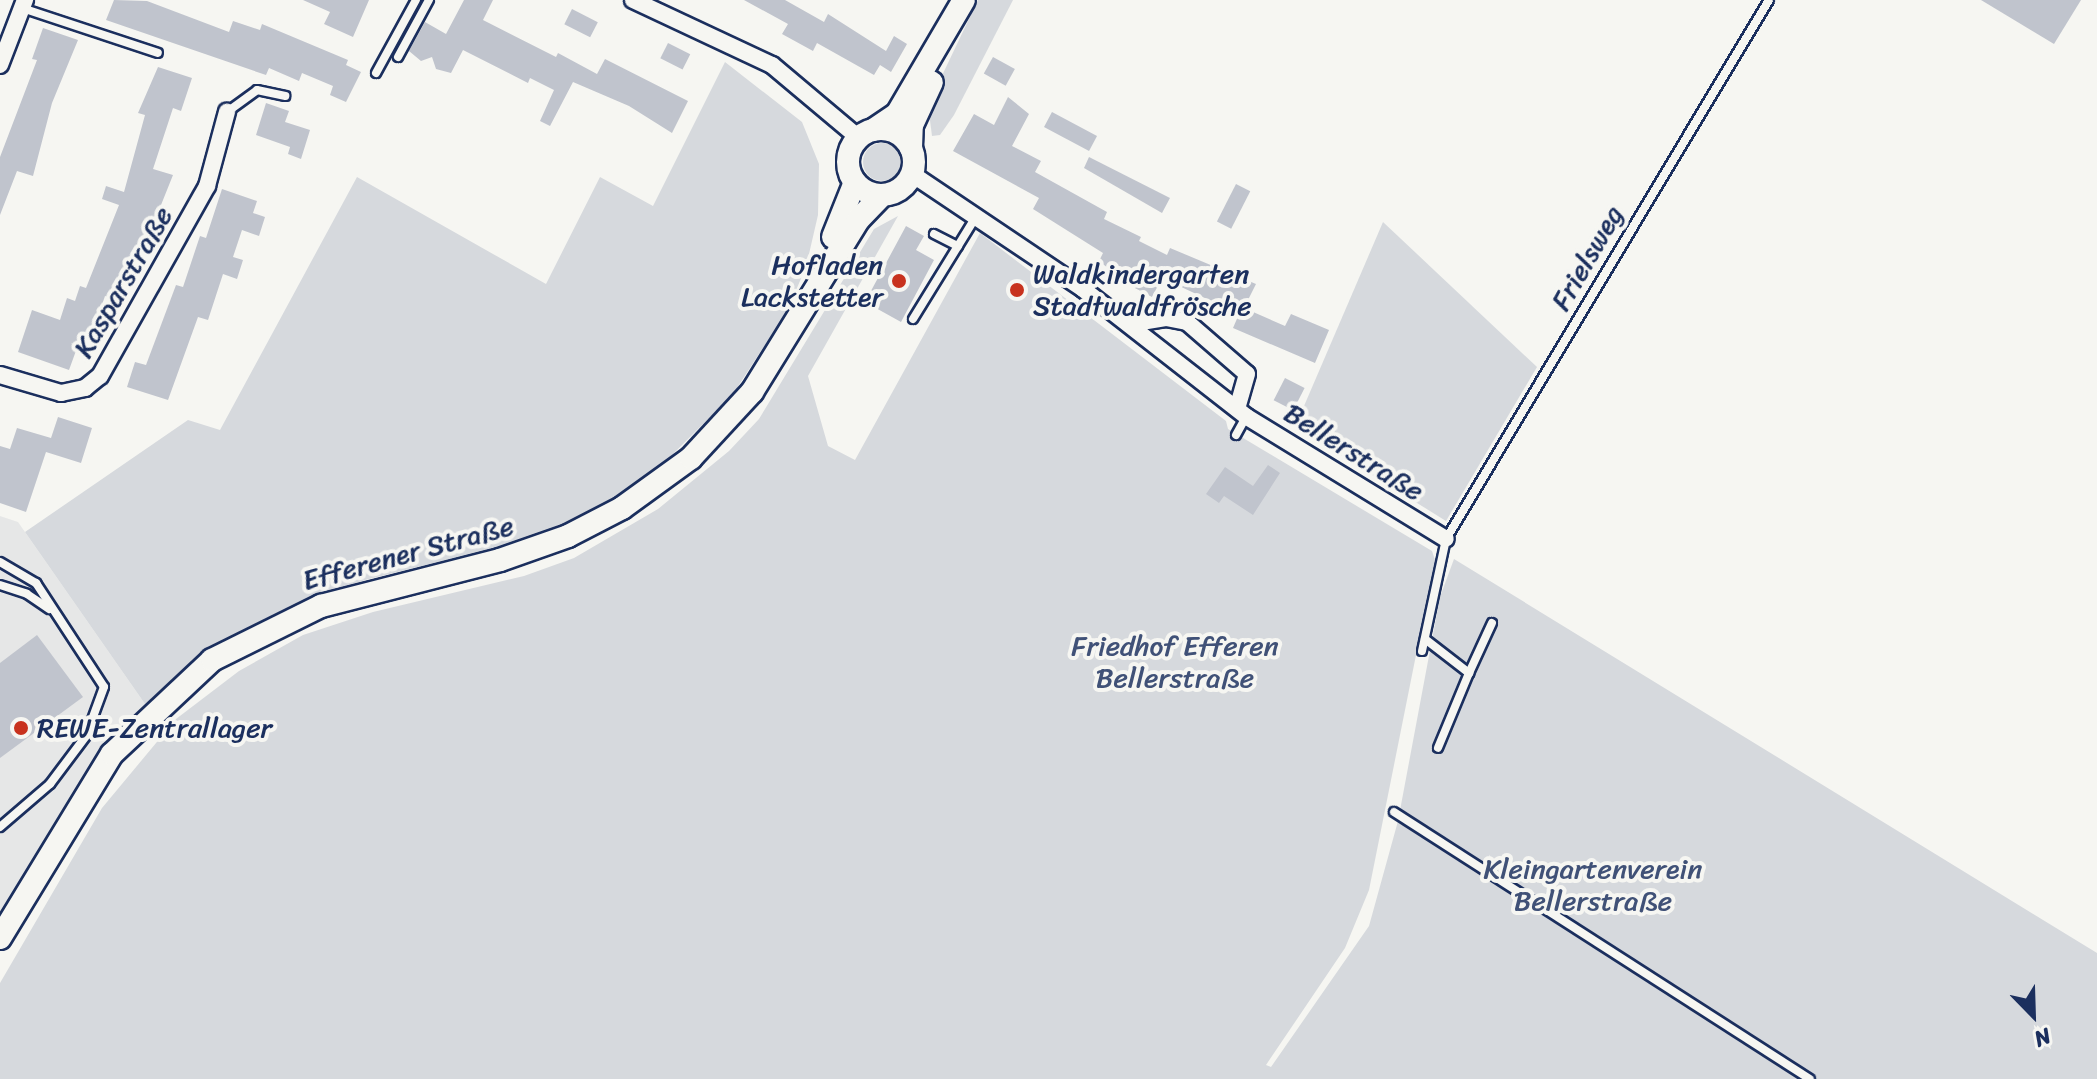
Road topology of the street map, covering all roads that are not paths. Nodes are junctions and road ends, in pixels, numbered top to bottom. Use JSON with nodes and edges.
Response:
{"nodes":[{"id":1,"x":416,"y":0,"type":"edge"},
{"id":2,"x":429,"y":0,"type":"edge"},
{"id":3,"x":633,"y":0,"type":"edge"},
{"id":4,"x":966,"y":0,"type":"edge"},
{"id":5,"x":1769,"y":0,"type":"edge"},
{"id":6,"x":24,"y":4,"type":"edge"},
{"id":7,"x":158,"y":53,"type":"dead end"},
{"id":8,"x":398,"y":57,"type":"dead end"},
{"id":9,"x":0,"y":65,"type":"edge"},
{"id":10,"x":376,"y":73,"type":"dead end"},
{"id":11,"x":285,"y":96,"type":"dead end"},
{"id":12,"x":227,"y":112,"type":"joint"},
{"id":13,"x":866,"y":134,"type":"junction"},
{"id":14,"x":911,"y":148,"type":"junction"},
{"id":15,"x":912,"y":174,"type":"junction"},
{"id":16,"x":855,"y":182,"type":"junction"},
{"id":17,"x":882,"y":195,"type":"junction"},
{"id":18,"x":978,"y":215,"type":"junction"},
{"id":19,"x":934,"y":234,"type":"dead end"},
{"id":20,"x":958,"y":246,"type":"junction"},
{"id":21,"x":913,"y":319,"type":"dead end"},
{"id":22,"x":1129,"y":324,"type":"junction"},
{"id":23,"x":771,"y":364,"type":"junction"},
{"id":24,"x":0,"y":375,"type":"edge"},
{"id":25,"x":1242,"y":413,"type":"junction"},
{"id":26,"x":1236,"y":435,"type":"dead end"},
{"id":27,"x":1446,"y":539,"type":"junction"},
{"id":28,"x":0,"y":562,"type":"edge"},
{"id":29,"x":0,"y":585,"type":"edge"},
{"id":30,"x":59,"y":619,"type":"junction"},
{"id":31,"x":1492,"y":623,"type":"dead end"},
{"id":32,"x":1425,"y":639,"type":"junction"},
{"id":33,"x":1422,"y":651,"type":"dead end"},
{"id":34,"x":1469,"y":673,"type":"junction"},
{"id":35,"x":1438,"y":748,"type":"dead end"},
{"id":36,"x":1394,"y":812,"type":"dead end"},
{"id":37,"x":0,"y":827,"type":"edge"},
{"id":38,"x":0,"y":938,"type":"edge"},
{"id":39,"x":1810,"y":1079,"type":"edge"}],
"edges":[{"from":1,"to":10,"type":"lane"},
{"from":2,"to":8,"type":"lane"},
{"from":3,"to":13,"type":"street"},
{"from":4,"to":13,"type":"street"},
{"from":4,"to":14,"type":"street"},
{"from":5,"to":27,"type":"lane","name":"Frielsweg"},
{"from":6,"to":7,"type":"lane"},
{"from":6,"to":9,"type":"street"},
{"from":11,"to":12,"type":"lane"},
{"from":12,"to":24,"type":"street","name":"Kasparstraße"},
{"from":13,"to":14,"type":"street"},
{"from":13,"to":16,"type":"street"},
{"from":14,"to":15,"type":"street"},
{"from":15,"to":17,"type":"street"},
{"from":15,"to":18,"type":"street","name":"Bellerstraße"},
{"from":16,"to":17,"type":"street"},
{"from":16,"to":23,"type":"street","name":"Efferener Straße"},
{"from":17,"to":23,"type":"street","name":"Efferener Straße"},
{"from":18,"to":20,"type":"lane"},
{"from":18,"to":22,"type":"street","name":"Bellerstraße"},
{"from":19,"to":20,"type":"lane"},
{"from":20,"to":21,"type":"lane"},
{"from":22,"to":25,"type":"street","name":"Bellerstraße"},
{"from":22,"to":25,"type":"street"},
{"from":23,"to":38,"type":"street","name":"Efferener Straße"},
{"from":25,"to":26,"type":"lane"},
{"from":25,"to":27,"type":"street","name":"Bellerstraße"},
{"from":27,"to":32,"type":"lane","name":"Frielsweg"},
{"from":28,"to":30,"type":"lane"},
{"from":29,"to":30,"type":"lane"},
{"from":30,"to":37,"type":"lane"},
{"from":31,"to":34,"type":"lane"},
{"from":32,"to":33,"type":"lane","name":"Frielsweg"},
{"from":32,"to":34,"type":"lane"},
{"from":34,"to":35,"type":"lane"},
{"from":36,"to":39,"type":"lane"}]}
